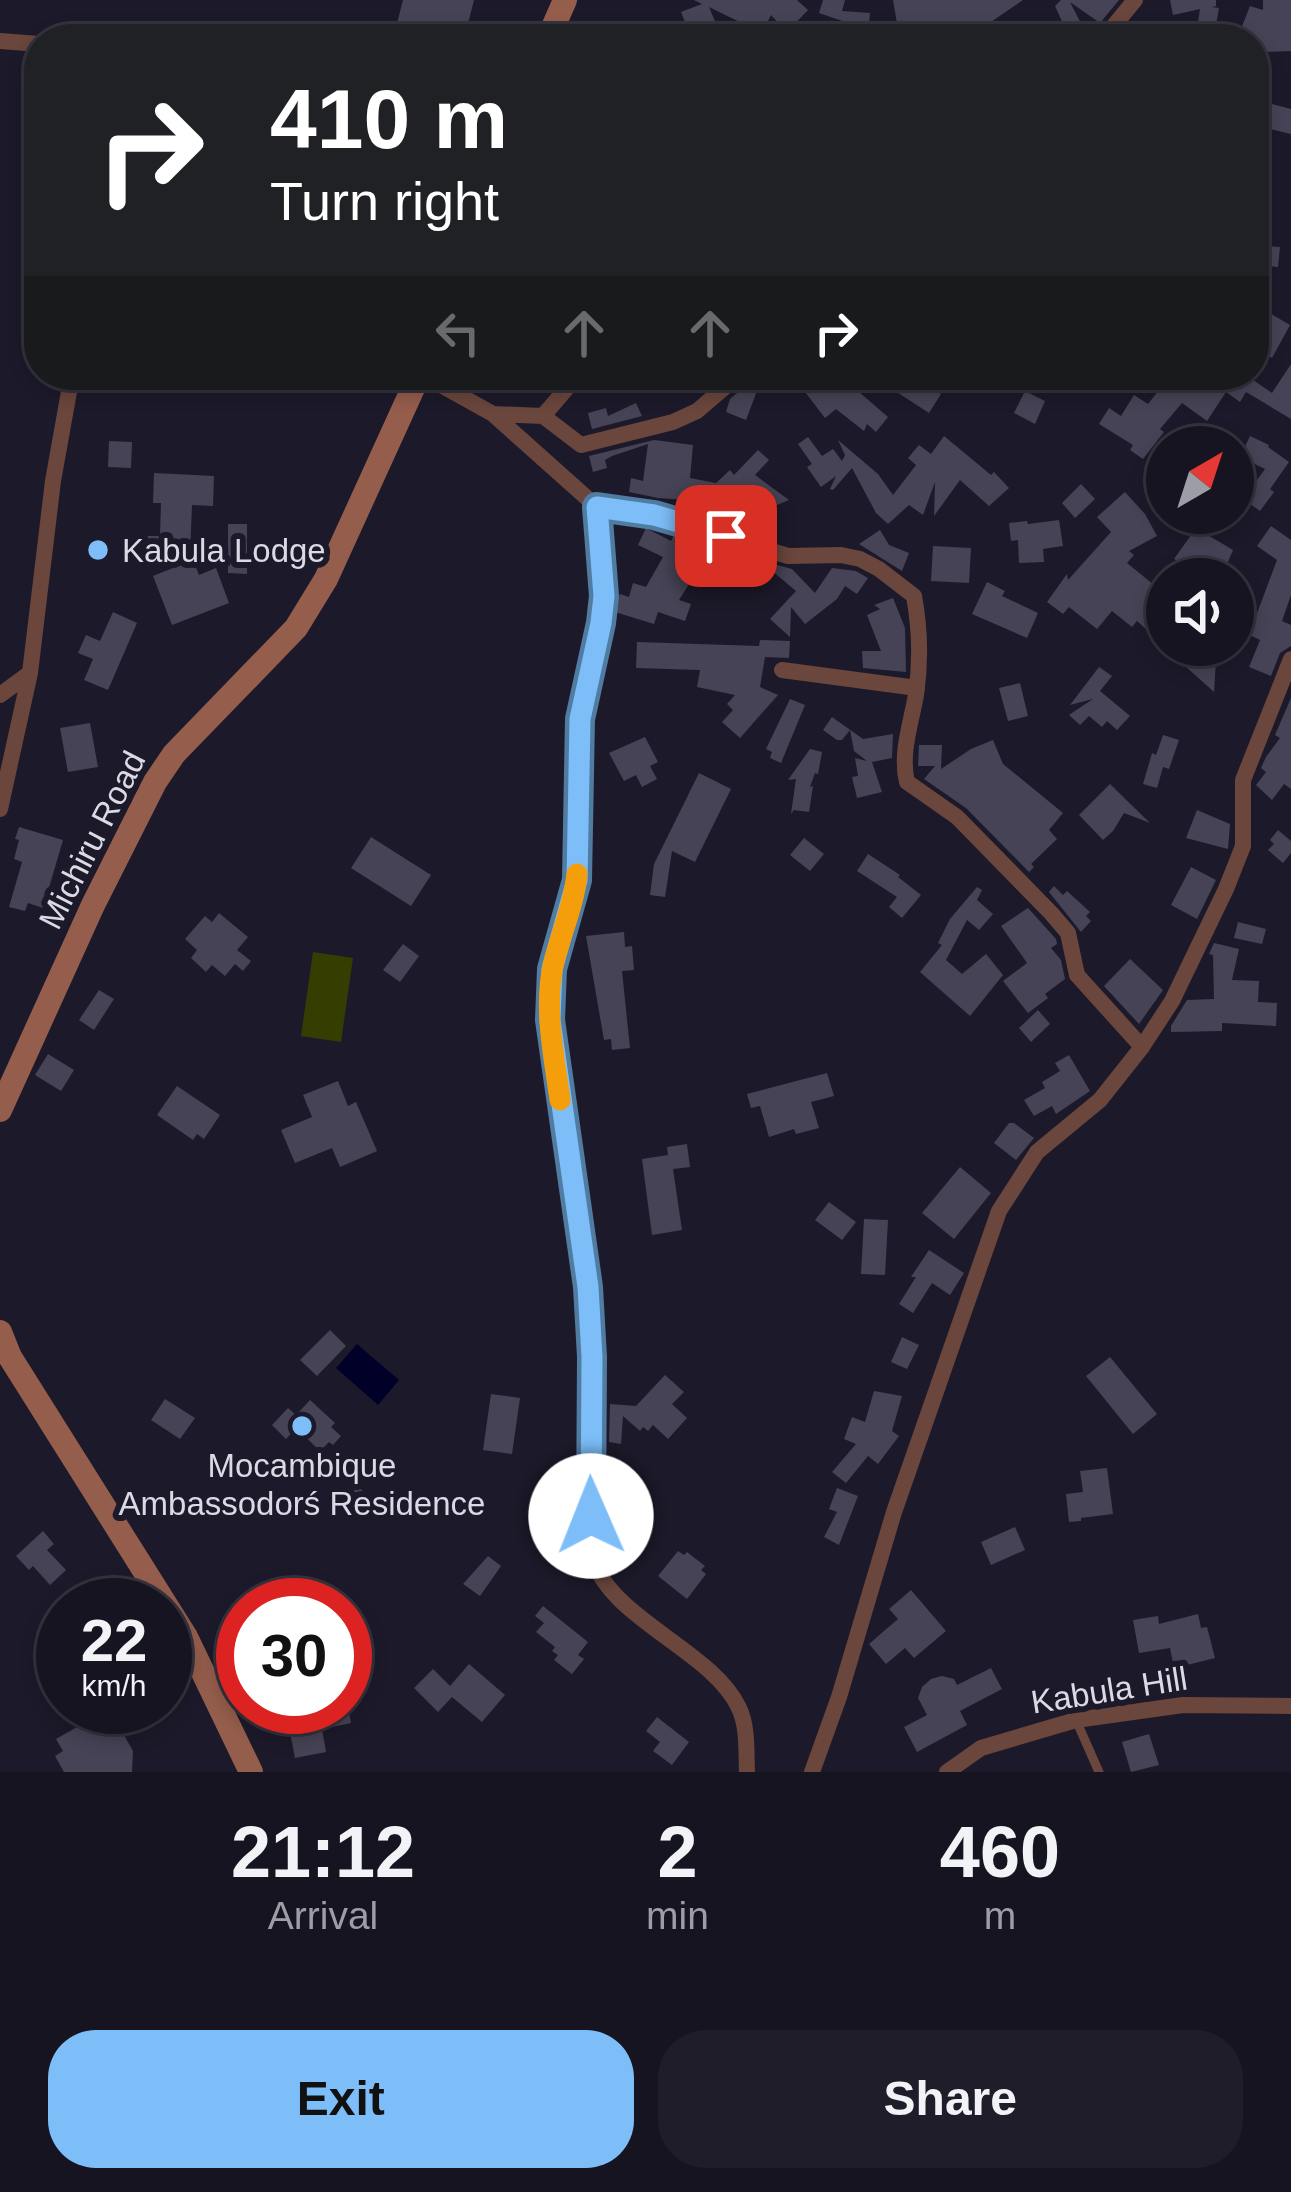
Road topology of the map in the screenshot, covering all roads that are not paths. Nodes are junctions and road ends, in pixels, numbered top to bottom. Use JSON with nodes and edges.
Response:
{"nodes":[{"id":1,"x":69,"y":390,"type":"edge"},
{"id":2,"x":414,"y":390,"type":"edge"},
{"id":3,"x":449,"y":390,"type":"edge"},
{"id":4,"x":565,"y":390,"type":"edge"},
{"id":5,"x":722,"y":390,"type":"edge"},
{"id":6,"x":493,"y":414,"type":"junction"},
{"id":7,"x":543,"y":416,"type":"junction"},
{"id":8,"x":597,"y":507,"type":"junction"},
{"id":9,"x":1291,"y":659,"type":"edge"},
{"id":10,"x":782,"y":670,"type":"dead end"},
{"id":11,"x":30,"y":673,"type":"junction"},
{"id":12,"x":917,"y":688,"type":"junction"},
{"id":13,"x":0,"y":695,"type":"edge"},
{"id":14,"x":0,"y":809,"type":"edge"},
{"id":15,"x":1142,"y":1047,"type":"junction"},
{"id":16,"x":0,"y":1110,"type":"edge"},
{"id":17,"x":0,"y":1332,"type":"edge"},
{"id":18,"x":1291,"y":1706,"type":"edge"},
{"id":19,"x":1076,"y":1720,"type":"junction"},
{"id":20,"x":251,"y":1772,"type":"edge"},
{"id":21,"x":747,"y":1772,"type":"edge"},
{"id":22,"x":812,"y":1772,"type":"edge"},
{"id":23,"x":947,"y":1772,"type":"edge"},
{"id":24,"x":1099,"y":1772,"type":"edge"}],
"edges":[{"from":1,"to":11,"type":"street"},
{"from":2,"to":16,"type":"street","name":"Michiru Road"},
{"from":3,"to":6,"type":"street"},
{"from":4,"to":7,"type":"street"},
{"from":5,"to":7,"type":"street"},
{"from":6,"to":7,"type":"street"},
{"from":6,"to":8,"type":"street"},
{"from":8,"to":12,"type":"street"},
{"from":8,"to":21,"type":"street"},
{"from":9,"to":15,"type":"street"},
{"from":10,"to":12,"type":"street"},
{"from":11,"to":13,"type":"street"},
{"from":11,"to":14,"type":"street"},
{"from":12,"to":15,"type":"street"},
{"from":15,"to":22,"type":"street"},
{"from":17,"to":20,"type":"street"},
{"from":18,"to":19,"type":"street","name":"Kabula Hill"},
{"from":19,"to":23,"type":"street","name":"Kabula Hill"},
{"from":19,"to":24,"type":"lane"}]}
